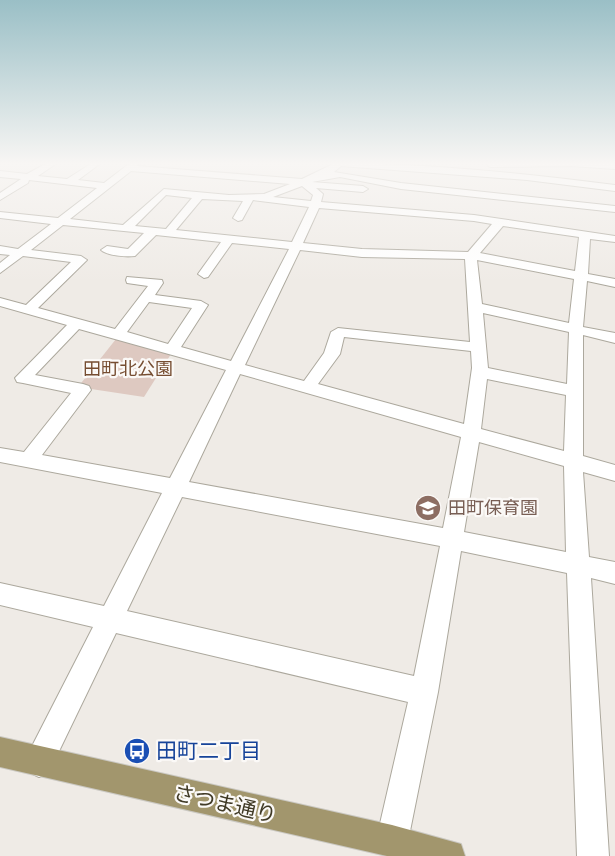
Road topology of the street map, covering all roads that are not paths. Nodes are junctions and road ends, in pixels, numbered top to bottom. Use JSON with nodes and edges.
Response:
{"nodes":[{"id":1,"x":84,"y":203,"type":"edge"},
{"id":2,"x":151,"y":203,"type":"edge"},
{"id":3,"x":193,"y":203,"type":"edge"},
{"id":4,"x":247,"y":203,"type":"edge"},
{"id":5,"x":303,"y":203,"type":"edge"},
{"id":6,"x":370,"y":203,"type":"edge"},
{"id":7,"x":397,"y":203,"type":"edge"},
{"id":8,"x":463,"y":203,"type":"edge"},
{"id":9,"x":463,"y":203,"type":"edge"},
{"id":10,"x":487,"y":203,"type":"edge"},
{"id":11,"x":513,"y":203,"type":"edge"},
{"id":12,"x":532,"y":203,"type":"edge"},
{"id":13,"x":577,"y":203,"type":"edge"},
{"id":14,"x":316,"y":204,"type":"junction"},
{"id":15,"x":476,"y":205,"type":"junction"},
{"id":16,"x":367,"y":209,"type":"junction"},
{"id":17,"x":615,"y":209,"type":"edge"},
{"id":18,"x":0,"y":215,"type":"edge"},
{"id":19,"x":238,"y":218,"type":"dead end"},
{"id":20,"x":62,"y":221,"type":"junction"},
{"id":21,"x":502,"y":222,"type":"junction"},
{"id":22,"x":579,"y":222,"type":"junction"},
{"id":23,"x":126,"y":228,"type":"junction"},
{"id":24,"x":153,"y":231,"type":"junction"},
{"id":25,"x":169,"y":232,"type":"junction"},
{"id":26,"x":229,"y":239,"type":"junction"},
{"id":27,"x":615,"y":239,"type":"edge"},
{"id":28,"x":296,"y":246,"type":"junction"},
{"id":29,"x":0,"y":250,"type":"edge"},
{"id":30,"x":107,"y":250,"type":"dead end"},
{"id":31,"x":21,"y":253,"type":"junction"},
{"id":32,"x":471,"y":256,"type":"junction"},
{"id":33,"x":0,"y":269,"type":"edge"},
{"id":34,"x":204,"y":274,"type":"dead end"},
{"id":35,"x":581,"y":276,"type":"junction"},
{"id":36,"x":132,"y":280,"type":"dead end"},
{"id":37,"x":615,"y":283,"type":"edge"},
{"id":38,"x":146,"y":298,"type":"junction"},
{"id":39,"x":0,"y":302,"type":"edge"},
{"id":40,"x":475,"y":307,"type":"junction"},
{"id":41,"x":28,"y":310,"type":"junction"},
{"id":42,"x":77,"y":323,"type":"junction"},
{"id":43,"x":576,"y":329,"type":"junction"},
{"id":44,"x":118,"y":334,"type":"junction"},
{"id":45,"x":615,"y":338,"type":"edge"},
{"id":46,"x":478,"y":347,"type":"junction"},
{"id":47,"x":172,"y":349,"type":"junction"},
{"id":48,"x":236,"y":367,"type":"junction"},
{"id":49,"x":479,"y":372,"type":"junction"},
{"id":50,"x":308,"y":387,"type":"junction"},
{"id":51,"x":574,"y":391,"type":"junction"},
{"id":52,"x":472,"y":434,"type":"junction"},
{"id":53,"x":0,"y":455,"type":"edge"},
{"id":54,"x":28,"y":460,"type":"junction"},
{"id":55,"x":573,"y":461,"type":"junction"},
{"id":56,"x":615,"y":473,"type":"edge"},
{"id":57,"x":176,"y":489,"type":"junction"},
{"id":58,"x":452,"y":540,"type":"junction"},
{"id":59,"x":578,"y":565,"type":"junction"},
{"id":60,"x":615,"y":573,"type":"edge"},
{"id":61,"x":0,"y":594,"type":"edge"},
{"id":62,"x":109,"y":620,"type":"junction"},
{"id":63,"x":424,"y":692,"type":"junction"},
{"id":64,"x":0,"y":752,"type":"edge"},
{"id":65,"x":39,"y":762,"type":"junction"},
{"id":66,"x":404,"y":848,"type":"edge"},
{"id":67,"x":449,"y":856,"type":"edge"},
{"id":68,"x":593,"y":856,"type":"edge"}],
"edges":[{"from":1,"to":20,"type":"street"},
{"from":2,"to":23,"type":"street"},
{"from":3,"to":25,"type":"street"},
{"from":4,"to":19,"type":"street"},
{"from":5,"to":14,"type":"street"},
{"from":6,"to":16,"type":"street"},
{"from":7,"to":16,"type":"street"},
{"from":8,"to":15,"type":"street"},
{"from":9,"to":15,"type":"street"},
{"from":10,"to":15,"type":"street"},
{"from":11,"to":21,"type":"street"},
{"from":12,"to":22,"type":"street"},
{"from":13,"to":22,"type":"street"},
{"from":14,"to":16,"type":"street"},
{"from":14,"to":28,"type":"street"},
{"from":15,"to":21,"type":"street"},
{"from":17,"to":22,"type":"street"},
{"from":18,"to":20,"type":"street"},
{"from":20,"to":23,"type":"street"},
{"from":20,"to":31,"type":"street"},
{"from":21,"to":22,"type":"street"},
{"from":21,"to":32,"type":"street"},
{"from":22,"to":27,"type":"street"},
{"from":22,"to":35,"type":"street"},
{"from":23,"to":24,"type":"street"},
{"from":24,"to":25,"type":"street"},
{"from":24,"to":30,"type":"street"},
{"from":25,"to":26,"type":"street"},
{"from":26,"to":28,"type":"street"},
{"from":26,"to":34,"type":"street"},
{"from":28,"to":32,"type":"street"},
{"from":28,"to":48,"type":"street"},
{"from":29,"to":31,"type":"street"},
{"from":31,"to":33,"type":"street"},
{"from":31,"to":41,"type":"street"},
{"from":32,"to":35,"type":"street"},
{"from":32,"to":40,"type":"street"},
{"from":35,"to":37,"type":"street"},
{"from":35,"to":43,"type":"street"},
{"from":36,"to":38,"type":"street"},
{"from":38,"to":44,"type":"street"},
{"from":38,"to":47,"type":"street"},
{"from":39,"to":41,"type":"street"},
{"from":40,"to":43,"type":"street"},
{"from":40,"to":46,"type":"street"},
{"from":41,"to":42,"type":"street"},
{"from":42,"to":44,"type":"street"},
{"from":42,"to":54,"type":"street"},
{"from":43,"to":45,"type":"street"},
{"from":43,"to":51,"type":"street"},
{"from":44,"to":47,"type":"street"},
{"from":46,"to":49,"type":"street"},
{"from":46,"to":50,"type":"street"},
{"from":47,"to":48,"type":"street"},
{"from":48,"to":50,"type":"street"},
{"from":48,"to":57,"type":"street"},
{"from":49,"to":51,"type":"street"},
{"from":49,"to":52,"type":"street"},
{"from":50,"to":52,"type":"street"},
{"from":51,"to":55,"type":"street"},
{"from":52,"to":55,"type":"street"},
{"from":52,"to":58,"type":"street"},
{"from":53,"to":54,"type":"street"},
{"from":54,"to":57,"type":"street"},
{"from":55,"to":56,"type":"street"},
{"from":55,"to":59,"type":"street"},
{"from":57,"to":58,"type":"street"},
{"from":57,"to":62,"type":"street"},
{"from":58,"to":59,"type":"street"},
{"from":58,"to":63,"type":"street"},
{"from":59,"to":60,"type":"street"},
{"from":59,"to":68,"type":"street"},
{"from":61,"to":62,"type":"street"},
{"from":62,"to":63,"type":"street"},
{"from":62,"to":65,"type":"street"},
{"from":63,"to":66,"type":"street"},
{"from":64,"to":65,"type":"main road","name":"さつま通り"},
{"from":65,"to":66,"type":"main road","name":"さつま通り"},
{"from":66,"to":67,"type":"main road","name":"さつま通り"}]}
